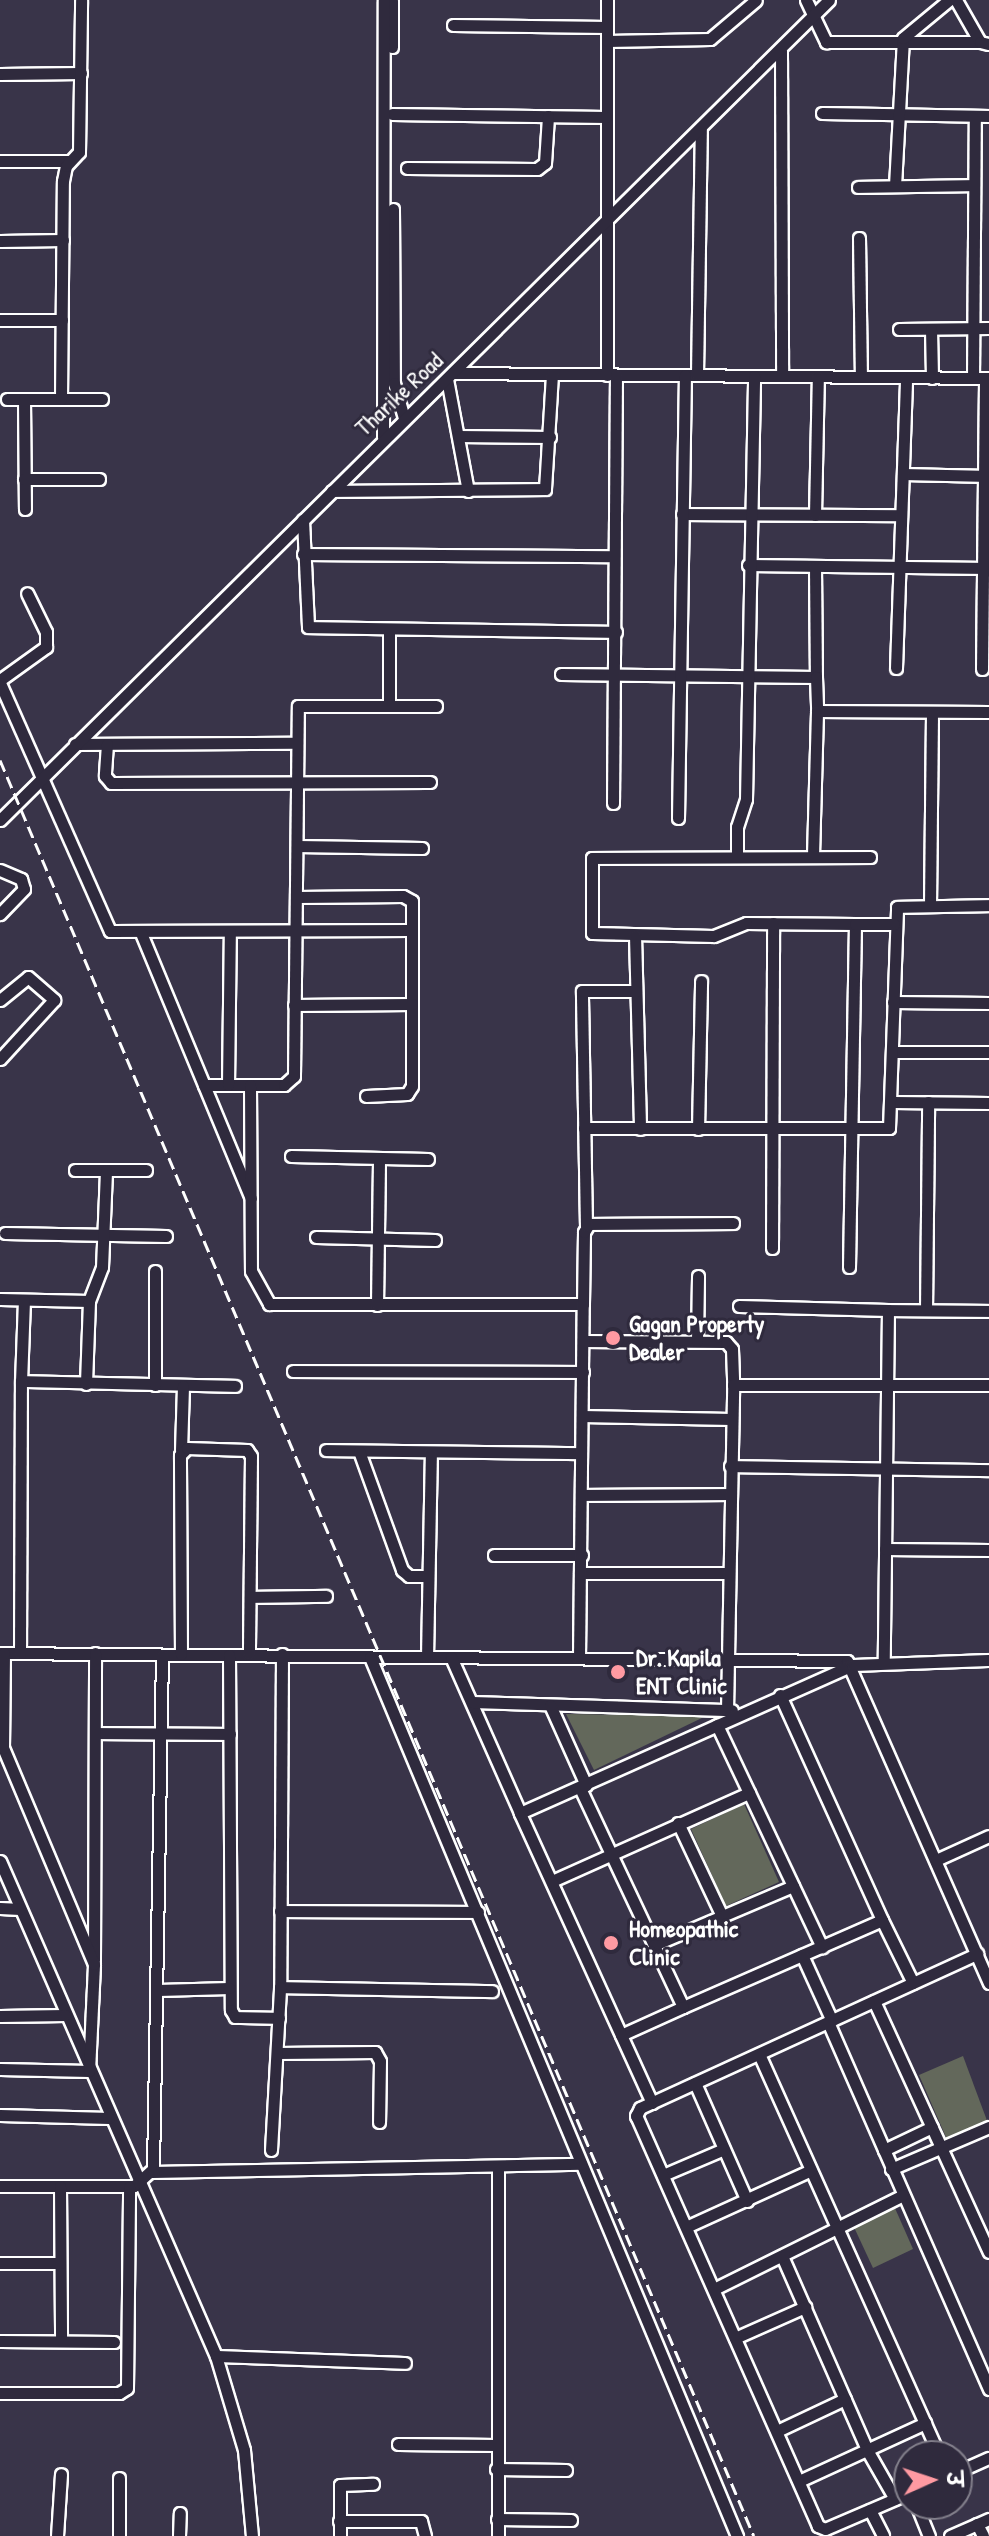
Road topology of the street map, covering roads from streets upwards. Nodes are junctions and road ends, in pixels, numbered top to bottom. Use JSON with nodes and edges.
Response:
{"nodes":[{"id":1,"x":81,"y":0,"type":"edge"},
{"id":2,"x":384,"y":0,"type":"edge"},
{"id":3,"x":392,"y":0,"type":"edge"},
{"id":4,"x":607,"y":0,"type":"edge"},
{"id":5,"x":756,"y":0,"type":"edge"},
{"id":6,"x":806,"y":0,"type":"edge"},
{"id":7,"x":829,"y":0,"type":"edge"},
{"id":8,"x":949,"y":0,"type":"edge"},
{"id":9,"x":956,"y":0,"type":"edge"},
{"id":10,"x":816,"y":12,"type":"junction"},
{"id":11,"x":453,"y":25,"type":"dead end"},
{"id":12,"x":607,"y":27,"type":"junction"},
{"id":13,"x":607,"y":41,"type":"junction"},
{"id":14,"x":902,"y":41,"type":"junction"},
{"id":15,"x":984,"y":43,"type":"edge"},
{"id":16,"x":781,"y":51,"type":"junction"},
{"id":17,"x":81,"y":73,"type":"junction"},
{"id":18,"x":0,"y":74,"type":"edge"},
{"id":19,"x":822,"y":113,"type":"dead end"},
{"id":20,"x":392,"y":114,"type":"junction"},
{"id":21,"x":895,"y":115,"type":"junction"},
{"id":22,"x":548,"y":116,"type":"junction"},
{"id":23,"x":975,"y":116,"type":"junction"},
{"id":24,"x":989,"y":116,"type":"edge"},
{"id":25,"x":606,"y":117,"type":"junction"},
{"id":26,"x":701,"y":130,"type":"junction"},
{"id":27,"x":0,"y":161,"type":"edge"},
{"id":28,"x":69,"y":161,"type":"junction"},
{"id":29,"x":407,"y":168,"type":"dead end"},
{"id":30,"x":974,"y":185,"type":"junction"},
{"id":31,"x":895,"y":186,"type":"junction"},
{"id":32,"x":858,"y":187,"type":"dead end"},
{"id":33,"x":606,"y":224,"type":"junction"},
{"id":34,"x":859,"y":238,"type":"dead end"},
{"id":35,"x":63,"y":240,"type":"junction"},
{"id":36,"x":0,"y":241,"type":"edge"},
{"id":37,"x":0,"y":320,"type":"edge"},
{"id":38,"x":62,"y":320,"type":"junction"},
{"id":39,"x":989,"y":328,"type":"edge"},
{"id":40,"x":899,"y":329,"type":"dead end"},
{"id":41,"x":931,"y":329,"type":"junction"},
{"id":42,"x":974,"y":329,"type":"junction"},
{"id":43,"x":552,"y":374,"type":"junction"},
{"id":44,"x":612,"y":375,"type":"junction"},
{"id":45,"x":691,"y":375,"type":"junction"},
{"id":46,"x":450,"y":376,"type":"junction"},
{"id":47,"x":754,"y":376,"type":"junction"},
{"id":48,"x":782,"y":376,"type":"junction"},
{"id":49,"x":818,"y":377,"type":"junction"},
{"id":50,"x":861,"y":377,"type":"junction"},
{"id":51,"x":906,"y":378,"type":"junction"},
{"id":52,"x":932,"y":378,"type":"junction"},
{"id":53,"x":982,"y":378,"type":"edge"},
{"id":54,"x":7,"y":399,"type":"dead end"},
{"id":55,"x":24,"y":399,"type":"junction"},
{"id":56,"x":61,"y":399,"type":"junction"},
{"id":57,"x":102,"y":399,"type":"dead end"},
{"id":58,"x":404,"y":417,"type":"junction"},
{"id":59,"x":458,"y":436,"type":"junction"},
{"id":60,"x":383,"y":437,"type":"junction"},
{"id":61,"x":550,"y":437,"type":"junction"},
{"id":62,"x":903,"y":474,"type":"junction"},
{"id":63,"x":986,"y":476,"type":"edge"},
{"id":64,"x":24,"y":479,"type":"junction"},
{"id":65,"x":99,"y":479,"type":"dead end"},
{"id":66,"x":332,"y":491,"type":"junction"},
{"id":67,"x":468,"y":491,"type":"junction"},
{"id":68,"x":25,"y":509,"type":"dead end"},
{"id":69,"x":682,"y":514,"type":"junction"},
{"id":70,"x":751,"y":515,"type":"junction"},
{"id":71,"x":815,"y":515,"type":"junction"},
{"id":72,"x":901,"y":515,"type":"junction"},
{"id":73,"x":303,"y":520,"type":"junction"},
{"id":74,"x":303,"y":554,"type":"junction"},
{"id":75,"x":613,"y":556,"type":"junction"},
{"id":76,"x":748,"y":565,"type":"junction"},
{"id":77,"x":815,"y":567,"type":"junction"},
{"id":78,"x":900,"y":567,"type":"junction"},
{"id":79,"x":986,"y":568,"type":"edge"},
{"id":80,"x":27,"y":593,"type":"dead end"},
{"id":81,"x":389,"y":632,"type":"junction"},
{"id":82,"x":616,"y":632,"type":"junction"},
{"id":83,"x":896,"y":668,"type":"dead end"},
{"id":84,"x":982,"y":669,"type":"dead end"},
{"id":85,"x":561,"y":674,"type":"dead end"},
{"id":86,"x":615,"y":676,"type":"junction"},
{"id":87,"x":682,"y":676,"type":"junction"},
{"id":88,"x":746,"y":676,"type":"junction"},
{"id":89,"x":816,"y":677,"type":"junction"},
{"id":90,"x":0,"y":682,"type":"edge"},
{"id":91,"x":389,"y":703,"type":"junction"},
{"id":92,"x":436,"y":706,"type":"dead end"},
{"id":93,"x":817,"y":711,"type":"junction"},
{"id":94,"x":932,"y":712,"type":"junction"},
{"id":95,"x":989,"y":712,"type":"edge"},
{"id":96,"x":296,"y":743,"type":"junction"},
{"id":97,"x":75,"y":744,"type":"junction"},
{"id":98,"x":107,"y":744,"type":"junction"},
{"id":99,"x":41,"y":777,"type":"junction"},
{"id":100,"x":430,"y":782,"type":"dead end"},
{"id":101,"x":298,"y":785,"type":"junction"},
{"id":102,"x":613,"y":803,"type":"dead end"},
{"id":103,"x":678,"y":818,"type":"dead end"},
{"id":104,"x":0,"y":820,"type":"edge"},
{"id":105,"x":297,"y":846,"type":"junction"},
{"id":106,"x":422,"y":848,"type":"dead end"},
{"id":107,"x":737,"y":854,"type":"junction"},
{"id":108,"x":813,"y":855,"type":"junction"},
{"id":109,"x":870,"y":857,"type":"dead end"},
{"id":110,"x":0,"y":870,"type":"edge"},
{"id":111,"x":297,"y":897,"type":"junction"},
{"id":112,"x":930,"y":905,"type":"junction"},
{"id":113,"x":989,"y":905,"type":"edge"},
{"id":114,"x":0,"y":914,"type":"edge"},
{"id":115,"x":773,"y":923,"type":"junction"},
{"id":116,"x":855,"y":924,"type":"junction"},
{"id":117,"x":894,"y":924,"type":"junction"},
{"id":118,"x":412,"y":930,"type":"junction"},
{"id":119,"x":296,"y":931,"type":"junction"},
{"id":120,"x":230,"y":932,"type":"junction"},
{"id":121,"x":141,"y":933,"type":"junction"},
{"id":122,"x":635,"y":935,"type":"junction"},
{"id":123,"x":701,"y":981,"type":"dead end"},
{"id":124,"x":636,"y":991,"type":"junction"},
{"id":125,"x":0,"y":1000,"type":"edge"},
{"id":126,"x":893,"y":1002,"type":"junction"},
{"id":127,"x":989,"y":1003,"type":"edge"},
{"id":128,"x":412,"y":1004,"type":"junction"},
{"id":129,"x":294,"y":1005,"type":"junction"},
{"id":130,"x":893,"y":1052,"type":"junction"},
{"id":131,"x":989,"y":1052,"type":"edge"},
{"id":132,"x":0,"y":1059,"type":"edge"},
{"id":133,"x":204,"y":1085,"type":"junction"},
{"id":134,"x":228,"y":1085,"type":"junction"},
{"id":135,"x":250,"y":1085,"type":"junction"},
{"id":136,"x":366,"y":1096,"type":"dead end"},
{"id":137,"x":893,"y":1102,"type":"junction"},
{"id":138,"x":928,"y":1102,"type":"junction"},
{"id":139,"x":989,"y":1103,"type":"edge"},
{"id":140,"x":772,"y":1127,"type":"junction"},
{"id":141,"x":584,"y":1128,"type":"junction"},
{"id":142,"x":640,"y":1129,"type":"junction"},
{"id":143,"x":698,"y":1129,"type":"junction"},
{"id":144,"x":853,"y":1129,"type":"junction"},
{"id":145,"x":291,"y":1156,"type":"dead end"},
{"id":146,"x":379,"y":1158,"type":"junction"},
{"id":147,"x":428,"y":1159,"type":"dead end"},
{"id":148,"x":75,"y":1170,"type":"dead end"},
{"id":149,"x":106,"y":1170,"type":"junction"},
{"id":150,"x":146,"y":1170,"type":"dead end"},
{"id":151,"x":254,"y":1207,"type":"junction"},
{"id":152,"x":733,"y":1223,"type":"dead end"},
{"id":153,"x":586,"y":1226,"type":"junction"},
{"id":154,"x":5,"y":1233,"type":"dead end"},
{"id":155,"x":105,"y":1235,"type":"junction"},
{"id":156,"x":166,"y":1236,"type":"dead end"},
{"id":157,"x":316,"y":1237,"type":"dead end"},
{"id":158,"x":378,"y":1239,"type":"junction"},
{"id":159,"x":435,"y":1240,"type":"dead end"},
{"id":160,"x":772,"y":1248,"type":"dead end"},
{"id":161,"x":849,"y":1267,"type":"dead end"},
{"id":162,"x":155,"y":1271,"type":"dead end"},
{"id":163,"x":698,"y":1276,"type":"dead end"},
{"id":164,"x":0,"y":1299,"type":"edge"},
{"id":165,"x":24,"y":1300,"type":"junction"},
{"id":166,"x":89,"y":1301,"type":"junction"},
{"id":167,"x":583,"y":1304,"type":"junction"},
{"id":168,"x":377,"y":1305,"type":"junction"},
{"id":169,"x":739,"y":1306,"type":"dead end"},
{"id":170,"x":888,"y":1310,"type":"junction"},
{"id":171,"x":926,"y":1310,"type":"junction"},
{"id":172,"x":989,"y":1311,"type":"edge"},
{"id":173,"x":583,"y":1341,"type":"junction"},
{"id":174,"x":697,"y":1341,"type":"junction"},
{"id":175,"x":293,"y":1371,"type":"dead end"},
{"id":176,"x":583,"y":1372,"type":"junction"},
{"id":177,"x":21,"y":1381,"type":"junction"},
{"id":178,"x":86,"y":1384,"type":"junction"},
{"id":179,"x":887,"y":1384,"type":"junction"},
{"id":180,"x":155,"y":1385,"type":"junction"},
{"id":181,"x":733,"y":1385,"type":"junction"},
{"id":182,"x":989,"y":1385,"type":"edge"},
{"id":183,"x":183,"y":1386,"type":"junction"},
{"id":184,"x":235,"y":1386,"type":"dead end"},
{"id":185,"x":582,"y":1416,"type":"junction"},
{"id":186,"x":731,"y":1419,"type":"junction"},
{"id":187,"x":181,"y":1450,"type":"junction"},
{"id":188,"x":326,"y":1450,"type":"dead end"},
{"id":189,"x":359,"y":1451,"type":"junction"},
{"id":190,"x":581,"y":1453,"type":"junction"},
{"id":191,"x":431,"y":1454,"type":"junction"},
{"id":192,"x":730,"y":1466,"type":"junction"},
{"id":193,"x":886,"y":1468,"type":"junction"},
{"id":194,"x":989,"y":1470,"type":"edge"},
{"id":195,"x":729,"y":1494,"type":"junction"},
{"id":196,"x":581,"y":1495,"type":"junction"},
{"id":197,"x":885,"y":1549,"type":"junction"},
{"id":198,"x":989,"y":1550,"type":"edge"},
{"id":199,"x":494,"y":1555,"type":"dead end"},
{"id":200,"x":582,"y":1555,"type":"junction"},
{"id":201,"x":580,"y":1573,"type":"junction"},
{"id":202,"x":729,"y":1573,"type":"junction"},
{"id":203,"x":428,"y":1576,"type":"junction"},
{"id":204,"x":326,"y":1596,"type":"dead end"},
{"id":205,"x":250,"y":1597,"type":"junction"},
{"id":206,"x":2,"y":1653,"type":"edge"},
{"id":207,"x":20,"y":1653,"type":"junction"},
{"id":208,"x":95,"y":1653,"type":"junction"},
{"id":209,"x":181,"y":1654,"type":"junction"},
{"id":210,"x":249,"y":1654,"type":"junction"},
{"id":211,"x":282,"y":1654,"type":"junction"},
{"id":212,"x":162,"y":1655,"type":"junction"},
{"id":213,"x":229,"y":1655,"type":"junction"},
{"id":214,"x":370,"y":1657,"type":"junction"},
{"id":215,"x":427,"y":1657,"type":"junction"},
{"id":216,"x":451,"y":1657,"type":"junction"},
{"id":217,"x":579,"y":1658,"type":"junction"},
{"id":218,"x":727,"y":1658,"type":"junction"},
{"id":219,"x":884,"y":1660,"type":"junction"},
{"id":220,"x":989,"y":1660,"type":"edge"},
{"id":221,"x":852,"y":1665,"type":"junction"},
{"id":222,"x":780,"y":1695,"type":"junction"},
{"id":223,"x":472,"y":1702,"type":"junction"},
{"id":224,"x":550,"y":1705,"type":"junction"},
{"id":225,"x":727,"y":1710,"type":"junction"},
{"id":226,"x":748,"y":1710,"type":"junction"},
{"id":227,"x":717,"y":1725,"type":"junction"},
{"id":228,"x":95,"y":1733,"type":"junction"},
{"id":229,"x":230,"y":1734,"type":"junction"},
{"id":230,"x":164,"y":1735,"type":"junction"},
{"id":231,"x":583,"y":1787,"type":"junction"},
{"id":232,"x":749,"y":1793,"type":"junction"},
{"id":233,"x":520,"y":1813,"type":"junction"},
{"id":234,"x":678,"y":1823,"type":"junction"},
{"id":235,"x":989,"y":1836,"type":"edge"},
{"id":236,"x":611,"y":1853,"type":"junction"},
{"id":237,"x":936,"y":1860,"type":"junction"},
{"id":238,"x":0,"y":1861,"type":"edge"},
{"id":239,"x":552,"y":1881,"type":"junction"},
{"id":240,"x":793,"y":1886,"type":"junction"},
{"id":241,"x":0,"y":1908,"type":"edge"},
{"id":242,"x":20,"y":1909,"type":"junction"},
{"id":243,"x":280,"y":1911,"type":"junction"},
{"id":244,"x":478,"y":1912,"type":"junction"},
{"id":245,"x":722,"y":1916,"type":"junction"},
{"id":246,"x":882,"y":1920,"type":"junction"},
{"id":247,"x":654,"y":1945,"type":"junction"},
{"id":248,"x":822,"y":1947,"type":"junction"},
{"id":249,"x":977,"y":1954,"type":"junction"},
{"id":250,"x":802,"y":1955,"type":"junction"},
{"id":251,"x":94,"y":1964,"type":"junction"},
{"id":252,"x":913,"y":1983,"type":"junction"},
{"id":253,"x":989,"y":1983,"type":"edge"},
{"id":254,"x":280,"y":1987,"type":"junction"},
{"id":255,"x":229,"y":1988,"type":"junction"},
{"id":256,"x":158,"y":1990,"type":"junction"},
{"id":257,"x":492,"y":1991,"type":"dead end"},
{"id":258,"x":874,"y":2001,"type":"junction"},
{"id":259,"x":683,"y":2007,"type":"junction"},
{"id":260,"x":65,"y":2015,"type":"junction"},
{"id":261,"x":0,"y":2016,"type":"edge"},
{"id":262,"x":279,"y":2018,"type":"junction"},
{"id":263,"x":830,"y":2022,"type":"junction"},
{"id":264,"x":621,"y":2035,"type":"junction"},
{"id":265,"x":278,"y":2053,"type":"junction"},
{"id":266,"x":759,"y":2054,"type":"junction"},
{"id":267,"x":0,"y":2069,"type":"edge"},
{"id":268,"x":89,"y":2071,"type":"junction"},
{"id":269,"x":695,"y":2083,"type":"junction"},
{"id":270,"x":652,"y":2103,"type":"junction"},
{"id":271,"x":0,"y":2115,"type":"edge"},
{"id":272,"x":109,"y":2118,"type":"junction"},
{"id":273,"x":379,"y":2122,"type":"dead end"},
{"id":274,"x":932,"y":2127,"type":"junction"},
{"id":275,"x":989,"y":2127,"type":"edge"},
{"id":276,"x":940,"y":2148,"type":"junction"},
{"id":277,"x":724,"y":2149,"type":"junction"},
{"id":278,"x":271,"y":2150,"type":"dead end"},
{"id":279,"x":884,"y":2150,"type":"junction"},
{"id":280,"x":581,"y":2164,"type":"junction"},
{"id":281,"x":498,"y":2167,"type":"junction"},
{"id":282,"x":891,"y":2169,"type":"junction"},
{"id":283,"x":811,"y":2170,"type":"junction"},
{"id":284,"x":152,"y":2172,"type":"junction"},
{"id":285,"x":663,"y":2175,"type":"junction"},
{"id":286,"x":0,"y":2186,"type":"edge"},
{"id":287,"x":60,"y":2186,"type":"junction"},
{"id":288,"x":134,"y":2186,"type":"junction"},
{"id":289,"x":903,"y":2195,"type":"junction"},
{"id":290,"x":747,"y":2201,"type":"junction"},
{"id":291,"x":686,"y":2227,"type":"junction"},
{"id":292,"x":837,"y":2229,"type":"junction"},
{"id":293,"x":989,"y":2252,"type":"edge"},
{"id":294,"x":782,"y":2256,"type":"junction"},
{"id":295,"x":0,"y":2263,"type":"edge"},
{"id":296,"x":60,"y":2263,"type":"junction"},
{"id":297,"x":714,"y":2289,"type":"junction"},
{"id":298,"x":805,"y":2307,"type":"junction"},
{"id":299,"x":735,"y":2338,"type":"junction"},
{"id":300,"x":0,"y":2341,"type":"edge"},
{"id":301,"x":61,"y":2341,"type":"junction"},
{"id":302,"x":114,"y":2342,"type":"dead end"},
{"id":303,"x":216,"y":2356,"type":"junction"},
{"id":304,"x":405,"y":2363,"type":"dead end"},
{"id":305,"x":989,"y":2389,"type":"edge"},
{"id":306,"x":0,"y":2393,"type":"edge"},
{"id":307,"x":845,"y":2399,"type":"junction"},
{"id":308,"x":925,"y":2423,"type":"junction"},
{"id":309,"x":777,"y":2431,"type":"junction"},
{"id":310,"x":933,"y":2440,"type":"edge"},
{"id":311,"x":398,"y":2444,"type":"dead end"},
{"id":312,"x":496,"y":2445,"type":"junction"},
{"id":313,"x":867,"y":2450,"type":"junction"},
{"id":314,"x":496,"y":2469,"type":"junction"},
{"id":315,"x":566,"y":2470,"type":"dead end"},
{"id":316,"x":61,"y":2474,"type":"dead end"},
{"id":317,"x":119,"y":2478,"type":"dead end"},
{"id":318,"x":799,"y":2481,"type":"junction"},
{"id":319,"x":373,"y":2484,"type":"dead end"},
{"id":320,"x":893,"y":2496,"type":"edge"},
{"id":321,"x":893,"y":2500,"type":"edge"},
{"id":322,"x":870,"y":2510,"type":"junction"},
{"id":323,"x":180,"y":2513,"type":"dead end"},
{"id":324,"x":497,"y":2519,"type":"junction"},
{"id":325,"x":571,"y":2520,"type":"dead end"},
{"id":326,"x":339,"y":2521,"type":"junction"},
{"id":327,"x":983,"y":2522,"type":"edge"},
{"id":328,"x":57,"y":2536,"type":"edge"},
{"id":329,"x":119,"y":2536,"type":"edge"},
{"id":330,"x":179,"y":2536,"type":"edge"},
{"id":331,"x":252,"y":2536,"type":"edge"},
{"id":332,"x":340,"y":2536,"type":"edge"},
{"id":333,"x":425,"y":2536,"type":"edge"},
{"id":334,"x":498,"y":2536,"type":"edge"},
{"id":335,"x":737,"y":2536,"type":"edge"},
{"id":336,"x":883,"y":2536,"type":"edge"},
{"id":337,"x":950,"y":2536,"type":"edge"},
{"id":338,"x":983,"y":2536,"type":"edge"}],
"edges":[{"from":1,"to":17,"type":"street"},
{"from":2,"to":60,"type":"street"},
{"from":3,"to":20,"type":"street"},
{"from":4,"to":12,"type":"street"},
{"from":5,"to":13,"type":"street"},
{"from":6,"to":10,"type":"street"},
{"from":7,"to":10,"type":"street","name":"Tharike Road"},
{"from":8,"to":14,"type":"street"},
{"from":9,"to":15,"type":"street"},
{"from":10,"to":14,"type":"street"},
{"from":10,"to":16,"type":"street","name":"Tharike Road"},
{"from":11,"to":12,"type":"street"},
{"from":12,"to":13,"type":"street"},
{"from":13,"to":25,"type":"street"},
{"from":14,"to":15,"type":"street"},
{"from":14,"to":21,"type":"street"},
{"from":16,"to":26,"type":"street","name":"Tharike Road"},
{"from":16,"to":48,"type":"street"},
{"from":17,"to":18,"type":"street"},
{"from":17,"to":28,"type":"street"},
{"from":19,"to":21,"type":"street"},
{"from":20,"to":22,"type":"street"},
{"from":20,"to":58,"type":"street"},
{"from":21,"to":23,"type":"street"},
{"from":21,"to":31,"type":"street"},
{"from":22,"to":25,"type":"street"},
{"from":22,"to":29,"type":"street"},
{"from":23,"to":24,"type":"street"},
{"from":23,"to":30,"type":"street"},
{"from":25,"to":33,"type":"street"},
{"from":26,"to":33,"type":"street","name":"Tharike Road"},
{"from":26,"to":45,"type":"street"},
{"from":27,"to":28,"type":"street"},
{"from":28,"to":35,"type":"street"},
{"from":30,"to":31,"type":"street"},
{"from":30,"to":42,"type":"street"},
{"from":31,"to":32,"type":"street"},
{"from":33,"to":44,"type":"street"},
{"from":33,"to":46,"type":"street","name":"Tharike Road"},
{"from":34,"to":50,"type":"street"},
{"from":35,"to":36,"type":"street"},
{"from":35,"to":38,"type":"street"},
{"from":37,"to":38,"type":"street"},
{"from":38,"to":56,"type":"street"},
{"from":39,"to":42,"type":"street"},
{"from":40,"to":41,"type":"street"},
{"from":41,"to":42,"type":"street"},
{"from":41,"to":52,"type":"street"},
{"from":42,"to":53,"type":"street"},
{"from":43,"to":44,"type":"street"},
{"from":43,"to":46,"type":"street"},
{"from":43,"to":61,"type":"street"},
{"from":44,"to":45,"type":"street"},
{"from":44,"to":75,"type":"street"},
{"from":45,"to":47,"type":"street"},
{"from":45,"to":69,"type":"street"},
{"from":46,"to":58,"type":"street","name":"Tharike Road"},
{"from":46,"to":59,"type":"street"},
{"from":47,"to":48,"type":"street"},
{"from":47,"to":70,"type":"street"},
{"from":48,"to":49,"type":"street"},
{"from":49,"to":50,"type":"street"},
{"from":49,"to":71,"type":"street"},
{"from":50,"to":51,"type":"street"},
{"from":51,"to":52,"type":"street"},
{"from":51,"to":62,"type":"street"},
{"from":52,"to":53,"type":"street"},
{"from":53,"to":63,"type":"street"},
{"from":54,"to":55,"type":"street"},
{"from":55,"to":56,"type":"street"},
{"from":55,"to":64,"type":"street"},
{"from":56,"to":57,"type":"street"},
{"from":58,"to":60,"type":"street","name":"Tharike Road"},
{"from":59,"to":61,"type":"street"},
{"from":59,"to":67,"type":"street"},
{"from":60,"to":66,"type":"street","name":"Tharike Road"},
{"from":61,"to":67,"type":"street"},
{"from":62,"to":63,"type":"street"},
{"from":62,"to":72,"type":"street"},
{"from":63,"to":79,"type":"street"},
{"from":64,"to":65,"type":"street"},
{"from":64,"to":68,"type":"street"},
{"from":66,"to":67,"type":"street"},
{"from":66,"to":73,"type":"street","name":"Tharike Road"},
{"from":69,"to":70,"type":"street"},
{"from":69,"to":87,"type":"street"},
{"from":70,"to":71,"type":"street"},
{"from":70,"to":76,"type":"street"},
{"from":71,"to":72,"type":"street"},
{"from":72,"to":78,"type":"street"},
{"from":73,"to":74,"type":"street"},
{"from":73,"to":97,"type":"street","name":"Tharike Road"},
{"from":74,"to":75,"type":"street"},
{"from":74,"to":81,"type":"street"},
{"from":75,"to":82,"type":"street"},
{"from":76,"to":77,"type":"street"},
{"from":76,"to":88,"type":"street"},
{"from":77,"to":78,"type":"street"},
{"from":77,"to":89,"type":"street"},
{"from":78,"to":79,"type":"street"},
{"from":78,"to":83,"type":"street"},
{"from":79,"to":84,"type":"street"},
{"from":80,"to":90,"type":"street"},
{"from":81,"to":82,"type":"street"},
{"from":81,"to":91,"type":"street"},
{"from":82,"to":86,"type":"street"},
{"from":85,"to":86,"type":"street"},
{"from":86,"to":87,"type":"street"},
{"from":86,"to":102,"type":"street"},
{"from":87,"to":88,"type":"street"},
{"from":87,"to":103,"type":"street"},
{"from":88,"to":89,"type":"street"},
{"from":88,"to":107,"type":"street"},
{"from":89,"to":93,"type":"street"},
{"from":90,"to":99,"type":"street"},
{"from":91,"to":92,"type":"street"},
{"from":91,"to":96,"type":"street"},
{"from":93,"to":94,"type":"street"},
{"from":93,"to":108,"type":"street"},
{"from":94,"to":95,"type":"street"},
{"from":94,"to":112,"type":"street"},
{"from":96,"to":98,"type":"street"},
{"from":96,"to":101,"type":"street"},
{"from":97,"to":98,"type":"street"},
{"from":97,"to":99,"type":"street","name":"Tharike Road"},
{"from":98,"to":101,"type":"street"},
{"from":99,"to":104,"type":"street","name":"Tharike Road"},
{"from":99,"to":121,"type":"street"},
{"from":100,"to":101,"type":"street"},
{"from":101,"to":105,"type":"street"},
{"from":105,"to":106,"type":"street"},
{"from":105,"to":111,"type":"street"},
{"from":107,"to":108,"type":"street"},
{"from":107,"to":122,"type":"street"},
{"from":108,"to":109,"type":"street"},
{"from":110,"to":114,"type":"street"},
{"from":111,"to":118,"type":"street"},
{"from":111,"to":119,"type":"street"},
{"from":112,"to":113,"type":"street"},
{"from":112,"to":117,"type":"street"},
{"from":115,"to":116,"type":"street"},
{"from":115,"to":122,"type":"street"},
{"from":115,"to":140,"type":"street"},
{"from":116,"to":117,"type":"street"},
{"from":116,"to":144,"type":"street"},
{"from":117,"to":126,"type":"street"},
{"from":118,"to":119,"type":"street"},
{"from":118,"to":128,"type":"street"},
{"from":119,"to":120,"type":"street"},
{"from":119,"to":129,"type":"street"},
{"from":120,"to":121,"type":"street"},
{"from":120,"to":134,"type":"street"},
{"from":121,"to":133,"type":"street"},
{"from":122,"to":124,"type":"street"},
{"from":123,"to":143,"type":"street"},
{"from":124,"to":141,"type":"street"},
{"from":124,"to":142,"type":"street"},
{"from":125,"to":132,"type":"street"},
{"from":126,"to":127,"type":"street"},
{"from":126,"to":130,"type":"street"},
{"from":128,"to":129,"type":"street"},
{"from":128,"to":136,"type":"street"},
{"from":129,"to":135,"type":"street"},
{"from":130,"to":131,"type":"street"},
{"from":130,"to":137,"type":"street"},
{"from":133,"to":134,"type":"street"},
{"from":133,"to":151,"type":"street"},
{"from":134,"to":135,"type":"street"},
{"from":135,"to":151,"type":"street"},
{"from":137,"to":138,"type":"street"},
{"from":137,"to":144,"type":"street"},
{"from":138,"to":139,"type":"street"},
{"from":138,"to":171,"type":"street"},
{"from":140,"to":143,"type":"street"},
{"from":140,"to":144,"type":"street"},
{"from":140,"to":160,"type":"street"},
{"from":141,"to":142,"type":"street"},
{"from":141,"to":153,"type":"street"},
{"from":142,"to":143,"type":"street"},
{"from":144,"to":161,"type":"street"},
{"from":145,"to":146,"type":"street"},
{"from":146,"to":147,"type":"street"},
{"from":146,"to":158,"type":"street"},
{"from":148,"to":149,"type":"street"},
{"from":149,"to":150,"type":"street"},
{"from":149,"to":155,"type":"street"},
{"from":151,"to":168,"type":"street"},
{"from":152,"to":153,"type":"street"},
{"from":153,"to":167,"type":"street"},
{"from":154,"to":155,"type":"street"},
{"from":155,"to":156,"type":"street"},
{"from":155,"to":166,"type":"street"},
{"from":157,"to":158,"type":"street"},
{"from":158,"to":159,"type":"street"},
{"from":158,"to":168,"type":"street"},
{"from":162,"to":180,"type":"street"},
{"from":163,"to":174,"type":"street"},
{"from":164,"to":165,"type":"street"},
{"from":165,"to":166,"type":"street"},
{"from":165,"to":177,"type":"street"},
{"from":166,"to":178,"type":"street"},
{"from":167,"to":168,"type":"street"},
{"from":167,"to":173,"type":"street"},
{"from":169,"to":170,"type":"street"},
{"from":170,"to":171,"type":"street"},
{"from":170,"to":179,"type":"street"},
{"from":171,"to":172,"type":"street"},
{"from":173,"to":174,"type":"street"},
{"from":173,"to":176,"type":"street"},
{"from":174,"to":181,"type":"street"},
{"from":175,"to":176,"type":"street"},
{"from":176,"to":185,"type":"street"},
{"from":177,"to":178,"type":"street"},
{"from":177,"to":207,"type":"street"},
{"from":178,"to":180,"type":"street"},
{"from":179,"to":181,"type":"street"},
{"from":179,"to":182,"type":"street"},
{"from":179,"to":193,"type":"street"},
{"from":180,"to":183,"type":"street"},
{"from":181,"to":186,"type":"street"},
{"from":183,"to":184,"type":"street"},
{"from":183,"to":187,"type":"street"},
{"from":185,"to":186,"type":"street"},
{"from":185,"to":190,"type":"street"},
{"from":186,"to":192,"type":"street"},
{"from":187,"to":205,"type":"street"},
{"from":187,"to":209,"type":"street"},
{"from":188,"to":189,"type":"street"},
{"from":189,"to":191,"type":"street"},
{"from":189,"to":203,"type":"street"},
{"from":190,"to":191,"type":"street"},
{"from":190,"to":196,"type":"street"},
{"from":191,"to":203,"type":"street"},
{"from":192,"to":193,"type":"street"},
{"from":192,"to":195,"type":"street"},
{"from":193,"to":194,"type":"street"},
{"from":193,"to":197,"type":"street"},
{"from":195,"to":196,"type":"street"},
{"from":195,"to":202,"type":"street"},
{"from":196,"to":200,"type":"street"},
{"from":197,"to":198,"type":"street"},
{"from":197,"to":219,"type":"street"},
{"from":199,"to":200,"type":"street"},
{"from":200,"to":201,"type":"street"},
{"from":201,"to":202,"type":"street"},
{"from":201,"to":217,"type":"street"},
{"from":202,"to":218,"type":"street"},
{"from":203,"to":215,"type":"street"},
{"from":204,"to":205,"type":"street"},
{"from":205,"to":210,"type":"street"},
{"from":206,"to":207,"type":"street"},
{"from":206,"to":251,"type":"street"},
{"from":207,"to":208,"type":"street"},
{"from":208,"to":212,"type":"street"},
{"from":208,"to":228,"type":"street"},
{"from":209,"to":212,"type":"street"},
{"from":209,"to":213,"type":"street"},
{"from":210,"to":211,"type":"street"},
{"from":210,"to":213,"type":"street"},
{"from":211,"to":214,"type":"street"},
{"from":211,"to":243,"type":"street"},
{"from":212,"to":230,"type":"street"},
{"from":213,"to":229,"type":"street"},
{"from":214,"to":215,"type":"street"},
{"from":214,"to":244,"type":"street"},
{"from":215,"to":216,"type":"street"},
{"from":216,"to":217,"type":"street"},
{"from":216,"to":223,"type":"street"},
{"from":217,"to":218,"type":"street"},
{"from":218,"to":221,"type":"street"},
{"from":218,"to":225,"type":"street"},
{"from":219,"to":220,"type":"street"},
{"from":219,"to":221,"type":"street"},
{"from":221,"to":222,"type":"street"},
{"from":221,"to":237,"type":"street"},
{"from":222,"to":226,"type":"street"},
{"from":222,"to":246,"type":"street"},
{"from":223,"to":224,"type":"street"},
{"from":223,"to":233,"type":"street"},
{"from":224,"to":225,"type":"street"},
{"from":224,"to":231,"type":"street"},
{"from":225,"to":226,"type":"street"},
{"from":226,"to":227,"type":"street"},
{"from":227,"to":231,"type":"street"},
{"from":227,"to":232,"type":"street"},
{"from":228,"to":230,"type":"street"},
{"from":228,"to":251,"type":"street"},
{"from":229,"to":230,"type":"street"},
{"from":229,"to":255,"type":"street"},
{"from":230,"to":256,"type":"street"},
{"from":231,"to":233,"type":"street"},
{"from":231,"to":236,"type":"street"},
{"from":232,"to":234,"type":"street"},
{"from":232,"to":240,"type":"street"},
{"from":233,"to":239,"type":"street"},
{"from":234,"to":236,"type":"street"},
{"from":234,"to":245,"type":"street"},
{"from":235,"to":237,"type":"street"},
{"from":236,"to":239,"type":"street"},
{"from":236,"to":247,"type":"street"},
{"from":237,"to":249,"type":"street"},
{"from":238,"to":242,"type":"street"},
{"from":239,"to":264,"type":"street"},
{"from":240,"to":245,"type":"street"},
{"from":240,"to":248,"type":"street"},
{"from":241,"to":242,"type":"street"},
{"from":242,"to":260,"type":"street"},
{"from":243,"to":244,"type":"street"},
{"from":243,"to":254,"type":"street"},
{"from":244,"to":280,"type":"street"},
{"from":245,"to":247,"type":"street"},
{"from":246,"to":248,"type":"street"},
{"from":246,"to":252,"type":"street"},
{"from":247,"to":259,"type":"street"},
{"from":248,"to":250,"type":"street"},
{"from":249,"to":252,"type":"street"},
{"from":249,"to":253,"type":"street"},
{"from":250,"to":259,"type":"street"},
{"from":250,"to":263,"type":"street"},
{"from":251,"to":268,"type":"street"},
{"from":252,"to":258,"type":"street"},
{"from":254,"to":257,"type":"street"},
{"from":254,"to":262,"type":"street"},
{"from":255,"to":256,"type":"street"},
{"from":255,"to":262,"type":"street"},
{"from":256,"to":284,"type":"street"},
{"from":258,"to":263,"type":"street"},
{"from":258,"to":274,"type":"street"},
{"from":259,"to":264,"type":"street"},
{"from":260,"to":261,"type":"street"},
{"from":260,"to":268,"type":"street"},
{"from":262,"to":265,"type":"street"},
{"from":263,"to":266,"type":"street"},
{"from":263,"to":279,"type":"street"},
{"from":264,"to":270,"type":"street"},
{"from":265,"to":273,"type":"street"},
{"from":265,"to":278,"type":"street"},
{"from":266,"to":269,"type":"street"},
{"from":266,"to":283,"type":"street"},
{"from":267,"to":268,"type":"street"},
{"from":268,"to":272,"type":"street"},
{"from":269,"to":270,"type":"street"},
{"from":269,"to":277,"type":"street"},
{"from":270,"to":285,"type":"street"},
{"from":271,"to":272,"type":"street"},
{"from":272,"to":288,"type":"street"},
{"from":274,"to":276,"type":"street"},
{"from":274,"to":279,"type":"street"},
{"from":275,"to":276,"type":"street"},
{"from":276,"to":282,"type":"street"},
{"from":276,"to":293,"type":"street"},
{"from":277,"to":285,"type":"street"},
{"from":277,"to":290,"type":"street"},
{"from":279,"to":282,"type":"street"},
{"from":280,"to":281,"type":"street"},
{"from":280,"to":335,"type":"street"},
{"from":281,"to":284,"type":"street"},
{"from":281,"to":312,"type":"street"},
{"from":282,"to":289,"type":"street"},
{"from":283,"to":290,"type":"street"},
{"from":283,"to":292,"type":"street"},
{"from":284,"to":288,"type":"street"},
{"from":285,"to":291,"type":"street"},
{"from":286,"to":287,"type":"street"},
{"from":287,"to":288,"type":"street"},
{"from":287,"to":296,"type":"street"},
{"from":288,"to":303,"type":"street"},
{"from":288,"to":306,"type":"street"},
{"from":289,"to":292,"type":"street"},
{"from":289,"to":305,"type":"street"},
{"from":290,"to":291,"type":"street"},
{"from":291,"to":297,"type":"street"},
{"from":292,"to":294,"type":"street"},
{"from":292,"to":308,"type":"street"},
{"from":294,"to":297,"type":"street"},
{"from":294,"to":298,"type":"street"},
{"from":295,"to":296,"type":"street"},
{"from":296,"to":301,"type":"street"},
{"from":297,"to":299,"type":"street"},
{"from":298,"to":299,"type":"street"},
{"from":298,"to":307,"type":"street"},
{"from":299,"to":309,"type":"street"},
{"from":300,"to":301,"type":"street"},
{"from":301,"to":302,"type":"street"},
{"from":303,"to":304,"type":"street"},
{"from":303,"to":331,"type":"street"},
{"from":307,"to":309,"type":"street"},
{"from":307,"to":313,"type":"street"},
{"from":308,"to":310,"type":"street"},
{"from":308,"to":313,"type":"street"},
{"from":309,"to":318,"type":"street"},
{"from":311,"to":312,"type":"street"},
{"from":312,"to":314,"type":"street"},
{"from":313,"to":318,"type":"street"},
{"from":313,"to":320,"type":"street"},
{"from":314,"to":315,"type":"street"},
{"from":314,"to":324,"type":"street"},
{"from":316,"to":328,"type":"street"},
{"from":317,"to":329,"type":"street"},
{"from":318,"to":322,"type":"street"},
{"from":319,"to":326,"type":"street"},
{"from":321,"to":322,"type":"street"},
{"from":322,"to":336,"type":"street"},
{"from":323,"to":330,"type":"street"},
{"from":324,"to":325,"type":"street"},
{"from":324,"to":334,"type":"street"},
{"from":326,"to":332,"type":"street"},
{"from":326,"to":333,"type":"street"},
{"from":327,"to":337,"type":"street"},
{"from":327,"to":338,"type":"street"}]}
